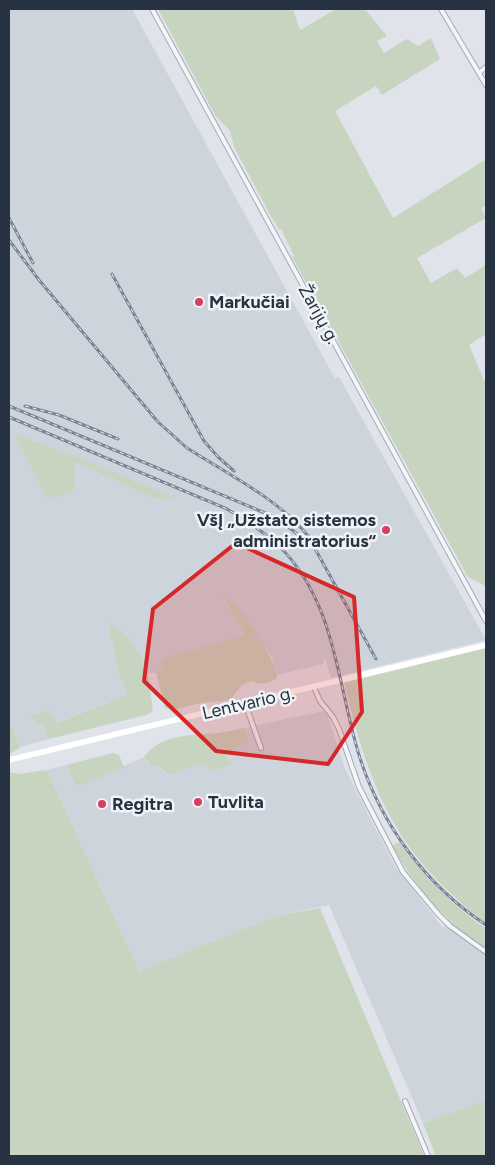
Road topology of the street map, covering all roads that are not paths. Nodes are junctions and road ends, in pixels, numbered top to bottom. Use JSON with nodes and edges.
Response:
{"nodes":[{"id":1,"x":152,"y":9,"type":"edge"},
{"id":2,"x":441,"y":9,"type":"edge"},
{"id":3,"x":486,"y":68,"type":"edge"},
{"id":4,"x":479,"y":73,"type":"junction"},
{"id":5,"x":486,"y":85,"type":"edge"},
{"id":6,"x":486,"y":620,"type":"edge"},
{"id":7,"x":486,"y":645,"type":"edge"},
{"id":8,"x":314,"y":687,"type":"junction"},
{"id":9,"x":245,"y":703,"type":"junction"},
{"id":10,"x":261,"y":748,"type":"dead end"},
{"id":11,"x":9,"y":760,"type":"edge"},
{"id":12,"x":486,"y":952,"type":"edge"},
{"id":13,"x":405,"y":1101,"type":"dead end"},
{"id":14,"x":428,"y":1156,"type":"edge"}],
"edges":[{"from":1,"to":6,"type":"street","name":"Žarijų g."},
{"from":2,"to":4,"type":"street"},
{"from":3,"to":4,"type":"street"},
{"from":4,"to":5,"type":"street"},
{"from":7,"to":8,"type":"main road","name":"Lentvario g."},
{"from":8,"to":9,"type":"main road","name":"Lentvario g."},
{"from":8,"to":12,"type":"street"},
{"from":9,"to":10,"type":"street"},
{"from":9,"to":11,"type":"main road","name":"Lentvario g."},
{"from":13,"to":14,"type":"street"}]}
